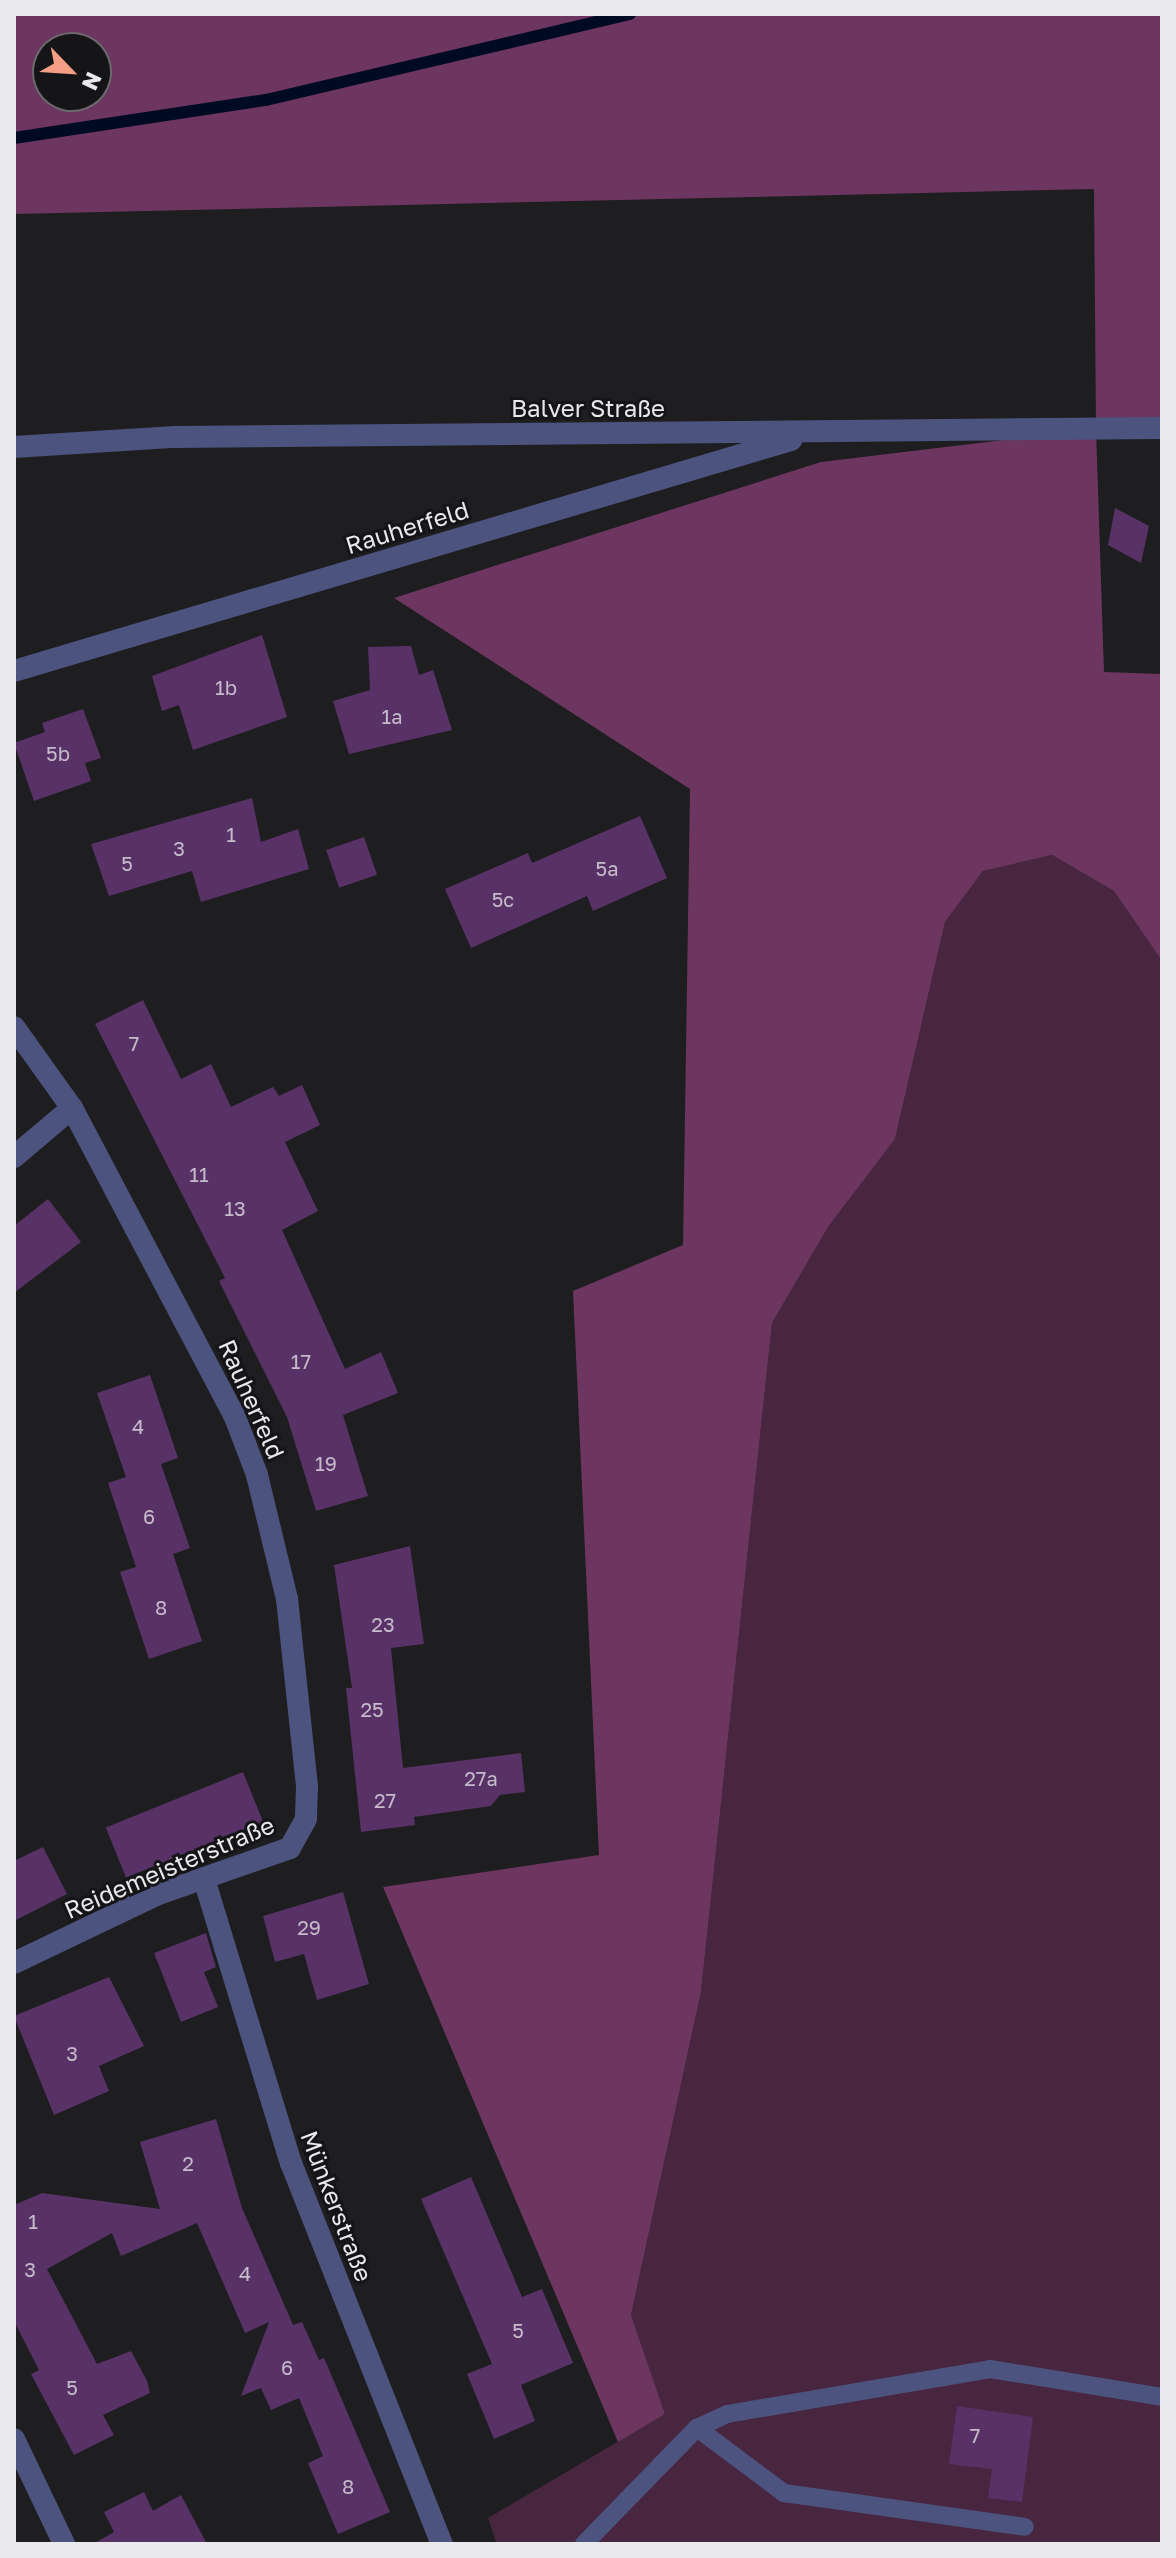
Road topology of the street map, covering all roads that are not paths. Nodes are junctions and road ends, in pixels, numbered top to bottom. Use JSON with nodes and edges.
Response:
{"nodes":[{"id":1,"x":1162,"y":428,"type":"edge"},
{"id":2,"x":815,"y":433,"type":"junction"},
{"id":3,"x":14,"y":447,"type":"edge"},
{"id":4,"x":14,"y":671,"type":"edge"},
{"id":5,"x":14,"y":1027,"type":"edge"},
{"id":6,"x":72,"y":1108,"type":"junction"},
{"id":7,"x":14,"y":1157,"type":"edge"},
{"id":8,"x":298,"y":1837,"type":"joint"},
{"id":9,"x":204,"y":1879,"type":"junction"},
{"id":10,"x":14,"y":1963,"type":"edge"},
{"id":11,"x":1162,"y":2397,"type":"edge"},
{"id":12,"x":697,"y":2428,"type":"junction"},
{"id":13,"x":14,"y":2439,"type":"edge"},
{"id":14,"x":1025,"y":2527,"type":"dead end"},
{"id":15,"x":64,"y":2544,"type":"edge"},
{"id":16,"x":442,"y":2544,"type":"edge"},
{"id":17,"x":584,"y":2544,"type":"edge"}],
"edges":[{"from":1,"to":2,"type":"street","name":"Balver Straße"},
{"from":2,"to":3,"type":"street","name":"Balver Straße"},
{"from":2,"to":4,"type":"street","name":"Rauherfeld"},
{"from":5,"to":6,"type":"street","name":"Rauherfeld"},
{"from":6,"to":7,"type":"street"},
{"from":6,"to":8,"type":"street","name":"Rauherfeld"},
{"from":8,"to":9,"type":"street","name":"Reidemeisterstraße"},
{"from":9,"to":10,"type":"street","name":"Reidemeisterstraße"},
{"from":9,"to":16,"type":"street","name":"Münkerstraße"},
{"from":11,"to":12,"type":"lane"},
{"from":12,"to":14,"type":"lane"},
{"from":12,"to":17,"type":"lane"},
{"from":13,"to":15,"type":"street"}]}
